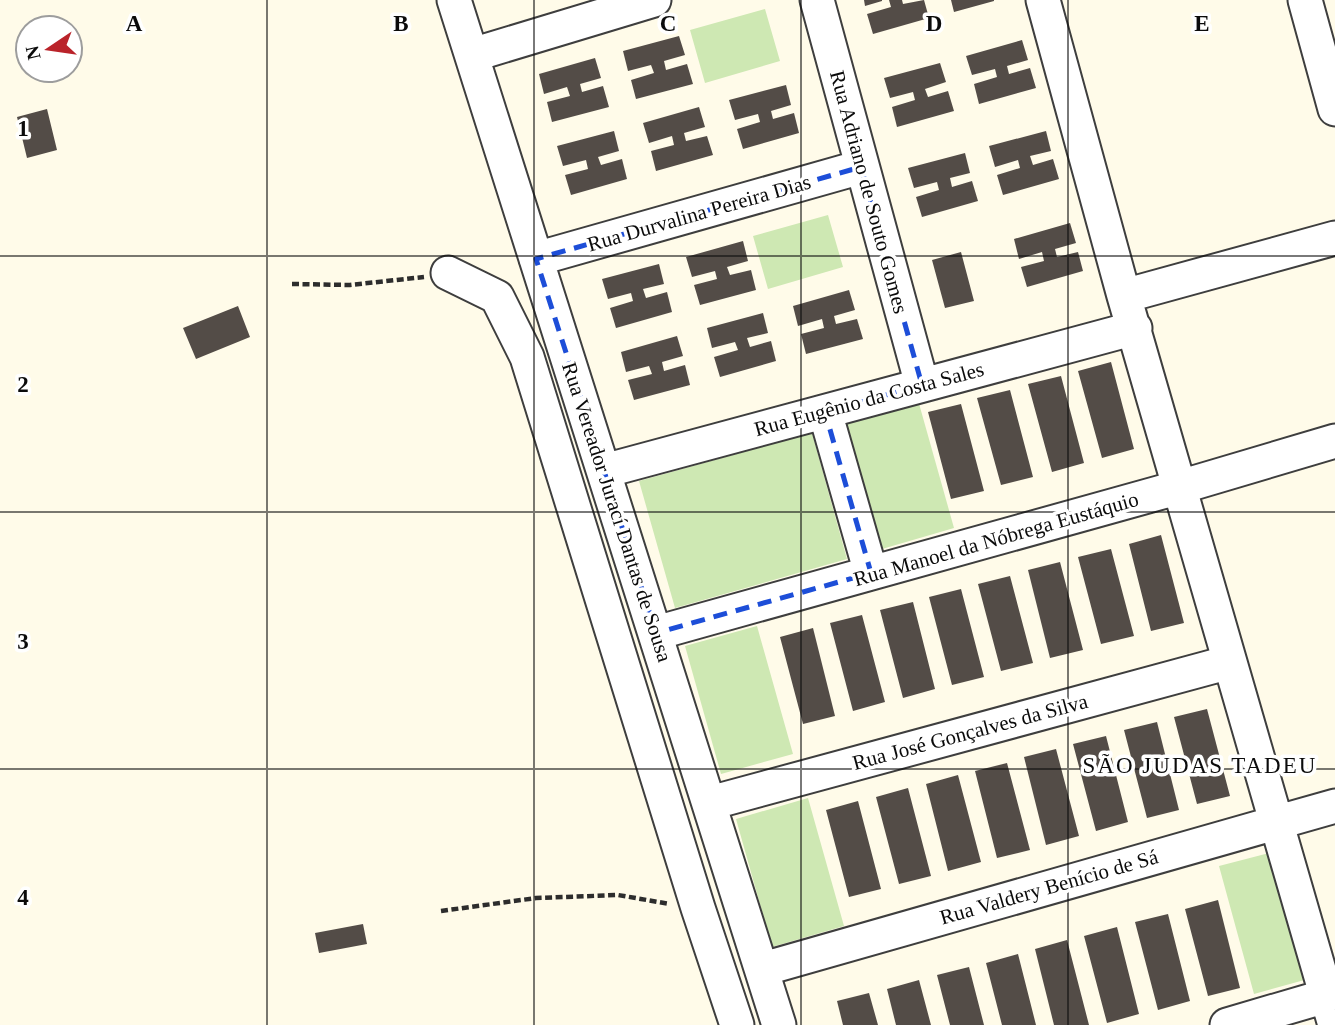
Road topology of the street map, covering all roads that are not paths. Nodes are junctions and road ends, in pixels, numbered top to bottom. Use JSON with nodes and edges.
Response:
{"nodes":[{"id":1,"x":454,"y":0,"type":"edge"},
{"id":2,"x":654,"y":0,"type":"edge"},
{"id":3,"x":817,"y":0,"type":"edge"},
{"id":4,"x":1043,"y":0,"type":"edge"},
{"id":5,"x":1305,"y":0,"type":"edge"},
{"id":6,"x":472,"y":55,"type":"junction"},
{"id":7,"x":1335,"y":109,"type":"edge"},
{"id":8,"x":861,"y":167,"type":"junction"},
{"id":9,"x":1335,"y":238,"type":"edge"},
{"id":10,"x":536,"y":259,"type":"junction"},
{"id":11,"x":448,"y":273,"type":"road end"},
{"id":12,"x":1124,"y":296,"type":"junction"},
{"id":13,"x":1135,"y":328,"type":"junction"},
{"id":14,"x":922,"y":385,"type":"junction"},
{"id":15,"x":825,"y":411,"type":"junction"},
{"id":16,"x":1335,"y":442,"type":"edge"},
{"id":17,"x":604,"y":471,"type":"junction"},
{"id":18,"x":1180,"y":487,"type":"junction"},
{"id":19,"x":871,"y":573,"type":"junction"},
{"id":20,"x":656,"y":633,"type":"junction"},
{"id":21,"x":1230,"y":662,"type":"junction"},
{"id":22,"x":710,"y":803,"type":"junction"},
{"id":23,"x":1335,"y":807,"type":"edge"},
{"id":24,"x":1277,"y":823,"type":"junction"},
{"id":25,"x":763,"y":969,"type":"junction"},
{"id":26,"x":1331,"y":1010,"type":"edge"},
{"id":27,"x":737,"y":1025,"type":"edge"},
{"id":28,"x":779,"y":1025,"type":"edge"},
{"id":29,"x":1227,"y":1025,"type":"edge"}],
"edges":[{"from":1,"to":6,"type":"street","name":"Rua Vereador Jurací Dantas de Sousa"},
{"from":2,"to":6,"type":"street"},
{"from":3,"to":8,"type":"street","name":"Rua Adriano de Souto Gomes"},
{"from":4,"to":12,"type":"street"},
{"from":5,"to":7,"type":"street"},
{"from":6,"to":10,"type":"street","name":"Rua Vereador Jurací Dantas de Sousa"},
{"from":8,"to":10,"type":"street","name":"Rua Durvalina Pereira Dias"},
{"from":8,"to":14,"type":"street","name":"Rua Adriano de Souto Gomes"},
{"from":9,"to":12,"type":"street"},
{"from":10,"to":17,"type":"street","name":"Rua Vereador Jurací Dantas de Sousa"},
{"from":11,"to":27,"type":"street"},
{"from":12,"to":13,"type":"street"},
{"from":13,"to":14,"type":"street","name":"Rua Eugênio da Costa Sales"},
{"from":13,"to":18,"type":"street"},
{"from":14,"to":15,"type":"street","name":"Rua Eugênio da Costa Sales"},
{"from":15,"to":17,"type":"street","name":"Rua Eugênio da Costa Sales"},
{"from":15,"to":19,"type":"street"},
{"from":16,"to":18,"type":"street","name":"Rua Manoel da Nóbrega Eustáquio"},
{"from":17,"to":20,"type":"street","name":"Rua Vereador Jurací Dantas de Sousa"},
{"from":18,"to":19,"type":"street","name":"Rua Manoel da Nóbrega Eustáquio"},
{"from":18,"to":21,"type":"street"},
{"from":19,"to":20,"type":"street","name":"Rua Manoel da Nóbrega Eustáquio"},
{"from":20,"to":22,"type":"street","name":"Rua Vereador Jurací Dantas de Sousa"},
{"from":21,"to":22,"type":"street","name":"Rua José Gonçalves da Silva"},
{"from":21,"to":24,"type":"street"},
{"from":22,"to":25,"type":"street","name":"Rua Vereador Jurací Dantas de Sousa"},
{"from":23,"to":24,"type":"street","name":"Rua Valdery Benício de Sá"},
{"from":24,"to":25,"type":"street","name":"Rua Valdery Benício de Sá"},
{"from":24,"to":26,"type":"street"},
{"from":25,"to":28,"type":"street","name":"Rua Vereador Jurací Dantas de Sousa"},
{"from":26,"to":29,"type":"street"}]}
